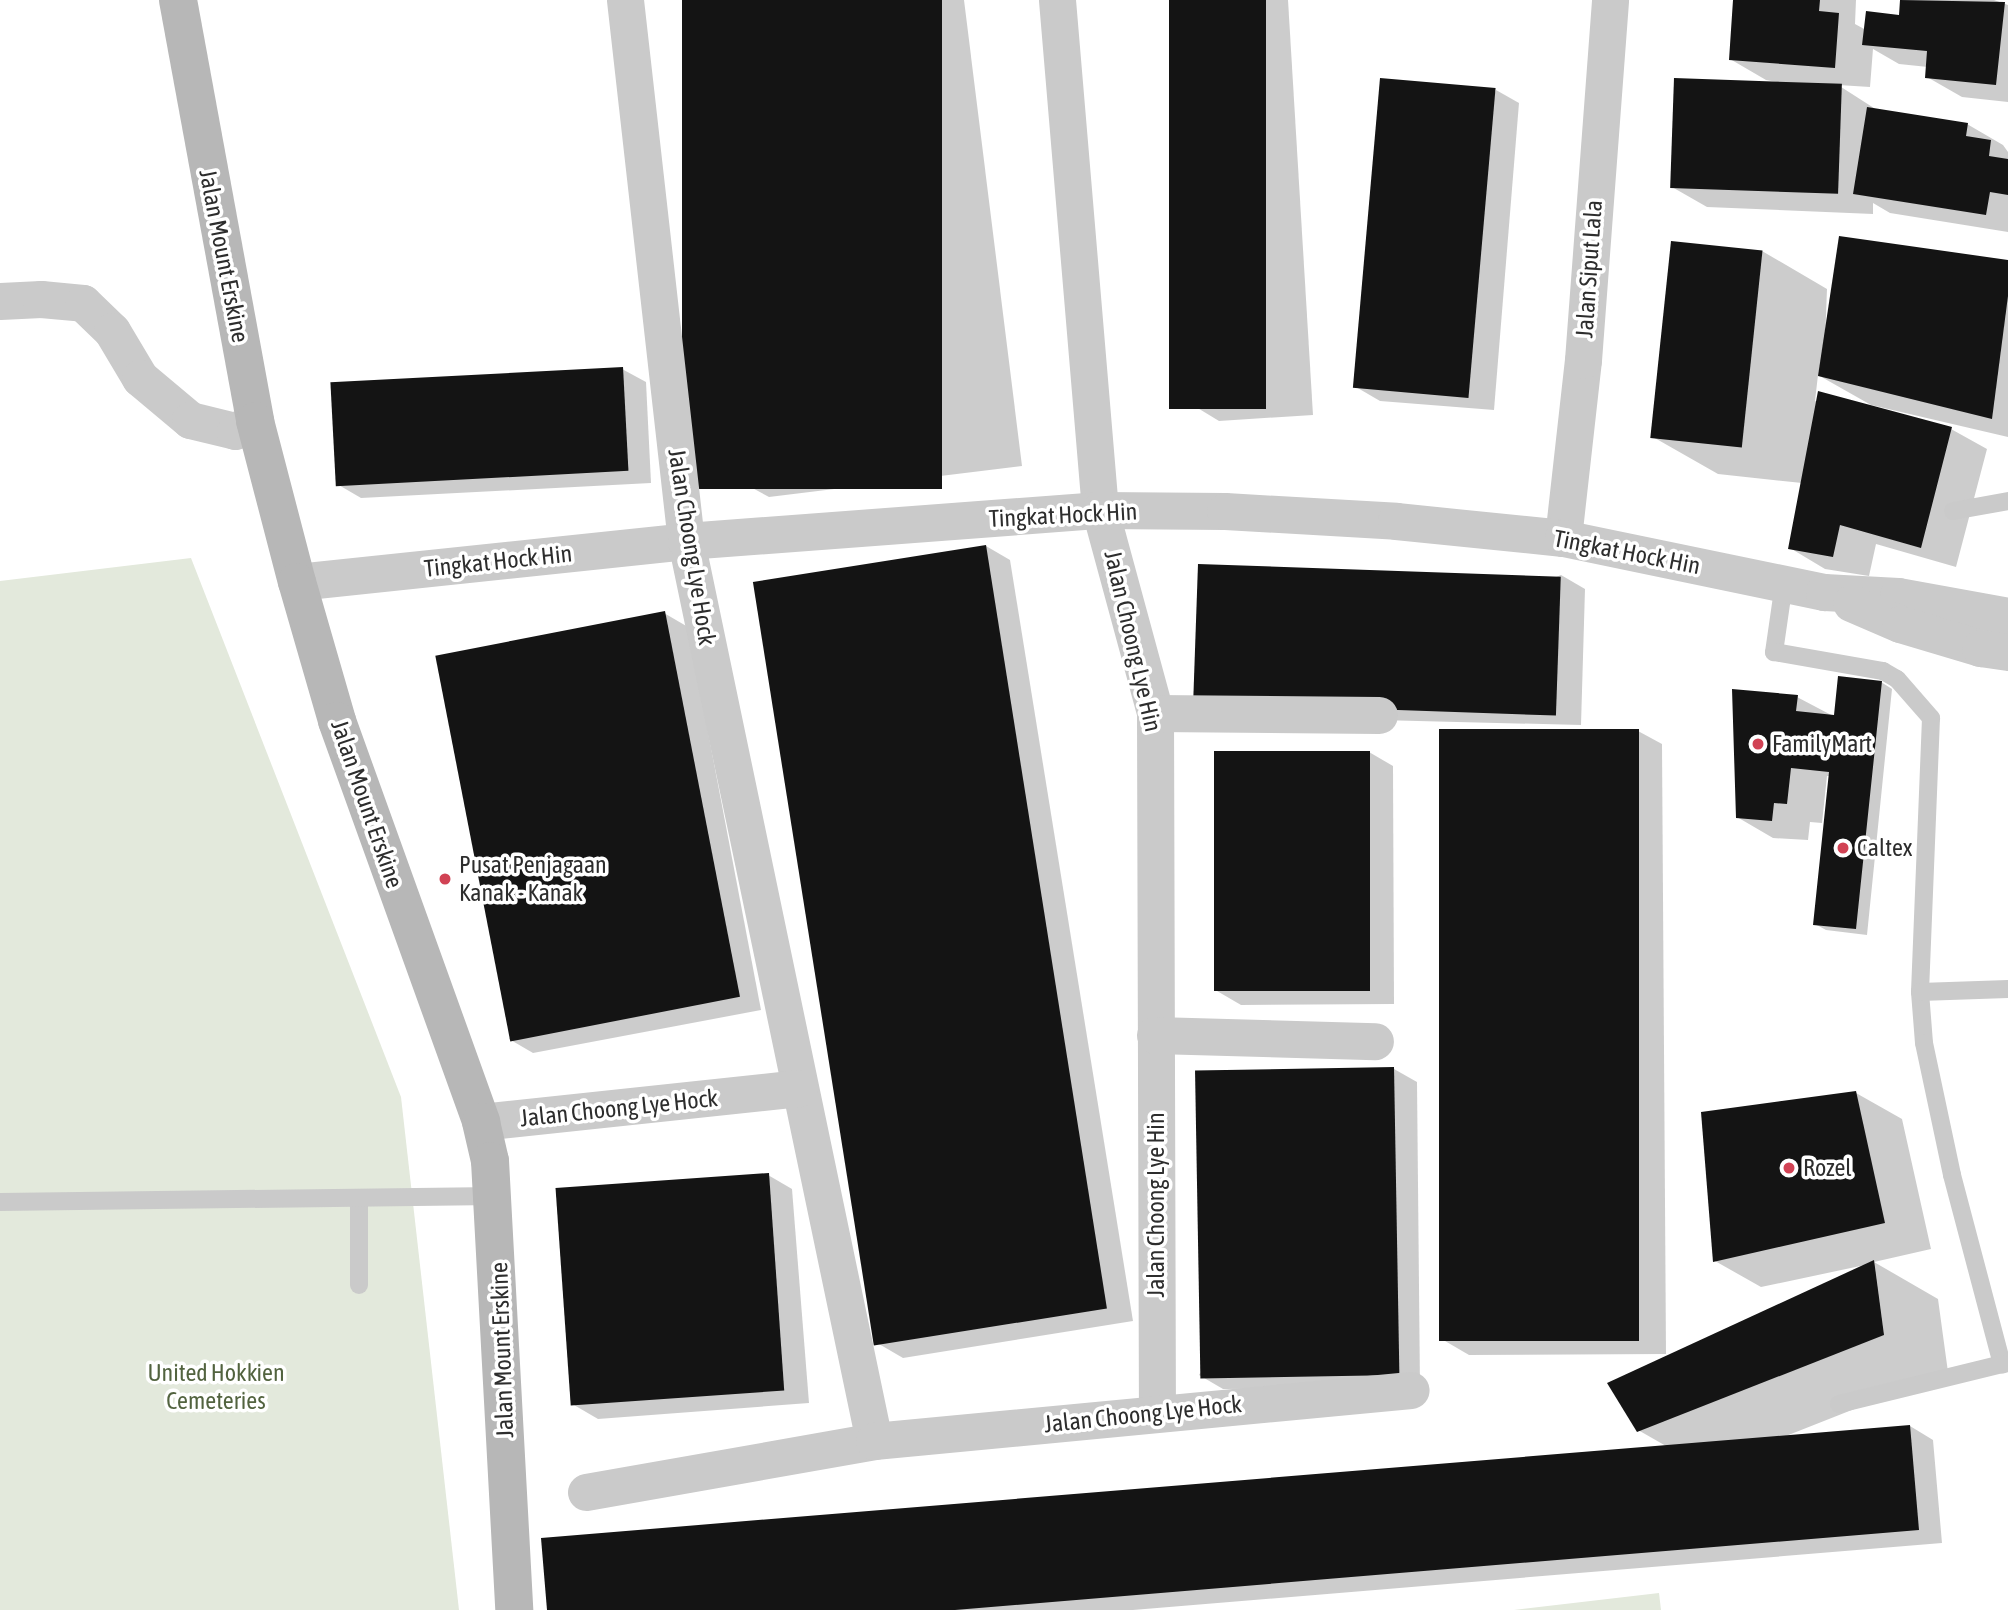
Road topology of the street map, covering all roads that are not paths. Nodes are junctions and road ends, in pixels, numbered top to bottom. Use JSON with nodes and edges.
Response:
{"nodes":[{"id":1,"x":178,"y":0,"type":"edge"},
{"id":2,"x":625,"y":0,"type":"edge"},
{"id":3,"x":1057,"y":0,"type":"edge"},
{"id":4,"x":1610,"y":0,"type":"edge"},
{"id":5,"x":0,"y":301,"type":"edge"},
{"id":6,"x":255,"y":421,"type":"junction"},
{"id":7,"x":2008,"y":500,"type":"edge"},
{"id":8,"x":1100,"y":510,"type":"junction"},
{"id":9,"x":1952,"y":511,"type":"dead end"},
{"id":10,"x":1563,"y":537,"type":"junction"},
{"id":11,"x":686,"y":541,"type":"junction"},
{"id":12,"x":297,"y":582,"type":"junction"},
{"id":13,"x":1784,"y":583,"type":"junction"},
{"id":14,"x":1824,"y":592,"type":"junction"},
{"id":15,"x":2008,"y":616,"type":"edge"},
{"id":16,"x":2008,"y":652,"type":"edge"},
{"id":17,"x":1155,"y":713,"type":"junction"},
{"id":18,"x":1379,"y":715,"type":"dead end"},
{"id":19,"x":2008,"y":989,"type":"edge"},
{"id":20,"x":1920,"y":992,"type":"junction"},
{"id":21,"x":1155,"y":1035,"type":"junction"},
{"id":22,"x":1375,"y":1041,"type":"dead end"},
{"id":23,"x":799,"y":1088,"type":"junction"},
{"id":24,"x":481,"y":1122,"type":"junction"},
{"id":25,"x":496,"y":1196,"type":"junction"},
{"id":26,"x":359,"y":1200,"type":"junction"},
{"id":27,"x":0,"y":1202,"type":"edge"},
{"id":28,"x":359,"y":1285,"type":"dead end"},
{"id":29,"x":2005,"y":1363,"type":"edge"},
{"id":30,"x":1411,"y":1390,"type":"dead end"},
{"id":31,"x":1839,"y":1404,"type":"dead end"},
{"id":32,"x":1157,"y":1412,"type":"junction"},
{"id":33,"x":874,"y":1441,"type":"junction"},
{"id":34,"x":586,"y":1492,"type":"dead end"},
{"id":35,"x":514,"y":1610,"type":"edge"}],
"edges":[{"from":1,"to":6,"type":"main road","name":"Jalan Mount Erskine"},
{"from":2,"to":11,"type":"street","name":"Jalan Choong Lye Hock"},
{"from":3,"to":8,"type":"street","name":"Jalan Choong Lye Hin"},
{"from":4,"to":10,"type":"street","name":"Jalan Siput Lala"},
{"from":5,"to":6,"type":"street"},
{"from":6,"to":12,"type":"main road","name":"Jalan Mount Erskine"},
{"from":7,"to":9,"type":"lane"},
{"from":8,"to":10,"type":"street","name":"Tingkat Hock Hin"},
{"from":8,"to":11,"type":"street","name":"Tingkat Hock Hin"},
{"from":8,"to":17,"type":"street","name":"Jalan Choong Lye Hin"},
{"from":10,"to":13,"type":"street","name":"Tingkat Hock Hin"},
{"from":11,"to":12,"type":"street","name":"Tingkat Hock Hin"},
{"from":11,"to":23,"type":"street","name":"Jalan Choong Lye Hock"},
{"from":12,"to":24,"type":"main road","name":"Jalan Mount Erskine"},
{"from":13,"to":14,"type":"street","name":"Tingkat Hock Hin"},
{"from":13,"to":20,"type":"lane"},
{"from":14,"to":15,"type":"street","name":"Tingkat Hock Hin"},
{"from":14,"to":16,"type":"street","name":"Tingkat Hock Hin"},
{"from":17,"to":18,"type":"street"},
{"from":17,"to":21,"type":"street","name":"Jalan Choong Lye Hin"},
{"from":19,"to":20,"type":"lane"},
{"from":20,"to":29,"type":"lane"},
{"from":21,"to":22,"type":"street"},
{"from":21,"to":32,"type":"street","name":"Jalan Choong Lye Hin"},
{"from":23,"to":24,"type":"street","name":"Jalan Choong Lye Hock"},
{"from":23,"to":33,"type":"street","name":"Jalan Choong Lye Hock"},
{"from":24,"to":25,"type":"main road","name":"Jalan Mount Erskine"},
{"from":25,"to":26,"type":"lane"},
{"from":25,"to":35,"type":"main road","name":"Jalan Mount Erskine"},
{"from":26,"to":27,"type":"lane"},
{"from":26,"to":28,"type":"lane"},
{"from":29,"to":31,"type":"lane"},
{"from":30,"to":32,"type":"street","name":"Jalan Choong Lye Hock"},
{"from":32,"to":33,"type":"street","name":"Jalan Choong Lye Hock"},
{"from":33,"to":34,"type":"street","name":"Jalan Choong Lye Hock"}]}
